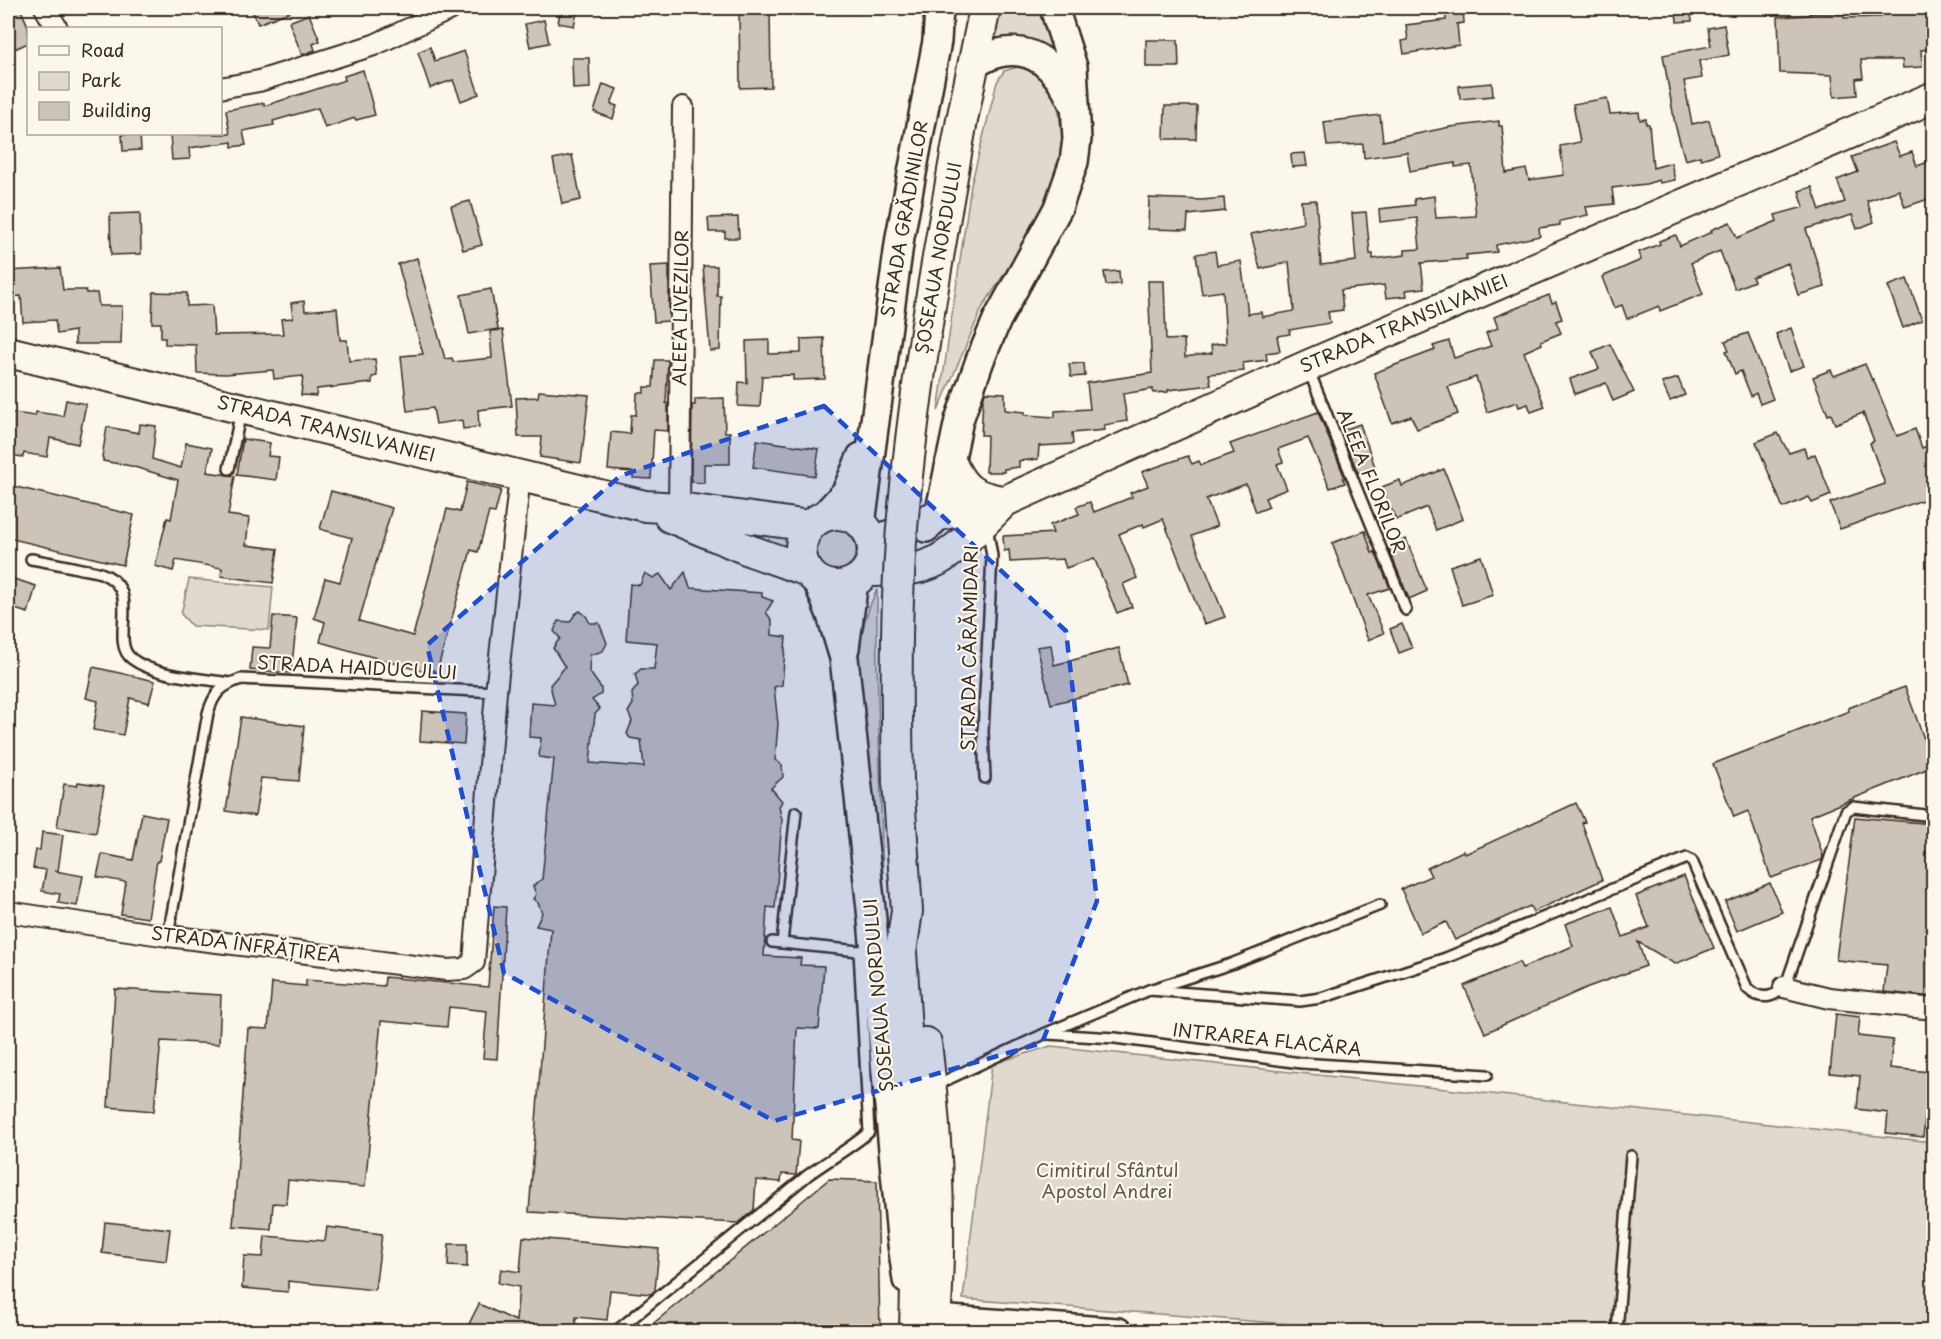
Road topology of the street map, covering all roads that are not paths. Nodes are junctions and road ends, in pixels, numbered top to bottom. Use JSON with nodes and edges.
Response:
{"nodes":[{"id":1,"x":45,"y":8,"type":"edge"},
{"id":2,"x":453,"y":8,"type":"edge"},
{"id":3,"x":939,"y":8,"type":"edge"},
{"id":4,"x":985,"y":8,"type":"edge"},
{"id":5,"x":1054,"y":8,"type":"edge"},
{"id":6,"x":56,"y":27,"type":"edge"},
{"id":7,"x":973,"y":64,"type":"junction"},
{"id":8,"x":222,"y":88,"type":"edge"},
{"id":9,"x":1934,"y":97,"type":"edge"},
{"id":10,"x":683,"y":107,"type":"dead end"},
{"id":11,"x":1075,"y":107,"type":"junction"},
{"id":12,"x":8,"y":352,"type":"edge"},
{"id":13,"x":1306,"y":366,"type":"junction"},
{"id":14,"x":241,"y":408,"type":"junction"},
{"id":15,"x":873,"y":431,"type":"junction"},
{"id":16,"x":951,"y":463,"type":"junction"},
{"id":17,"x":229,"y":469,"type":"dead end"},
{"id":18,"x":520,"y":476,"type":"junction"},
{"id":19,"x":645,"y":506,"type":"junction"},
{"id":20,"x":679,"y":508,"type":"junction"},
{"id":21,"x":996,"y":510,"type":"junction"},
{"id":22,"x":939,"y":515,"type":"junction"},
{"id":23,"x":816,"y":521,"type":"junction"},
{"id":24,"x":866,"y":552,"type":"junction"},
{"id":25,"x":31,"y":558,"type":"dead end"},
{"id":26,"x":812,"y":575,"type":"junction"},
{"id":27,"x":1406,"y":610,"type":"dead end"},
{"id":28,"x":844,"y":658,"type":"junction"},
{"id":29,"x":230,"y":683,"type":"junction"},
{"id":30,"x":496,"y":692,"type":"junction"},
{"id":31,"x":985,"y":778,"type":"dead end"},
{"id":32,"x":796,"y":812,"type":"dead end"},
{"id":33,"x":1934,"y":816,"type":"edge"},
{"id":34,"x":1380,"y":905,"type":"dead end"},
{"id":35,"x":906,"y":910,"type":"junction"},
{"id":36,"x":8,"y":912,"type":"edge"},
{"id":37,"x":168,"y":936,"type":"junction"},
{"id":38,"x":867,"y":949,"type":"junction"},
{"id":39,"x":1784,"y":987,"type":"junction"},
{"id":40,"x":1149,"y":990,"type":"junction"},
{"id":41,"x":1934,"y":1009,"type":"edge"},
{"id":42,"x":1044,"y":1034,"type":"junction"},
{"id":43,"x":1487,"y":1076,"type":"dead end"},
{"id":44,"x":932,"y":1088,"type":"junction"},
{"id":45,"x":1631,"y":1156,"type":"dead end"},
{"id":46,"x":925,"y":1328,"type":"edge"},
{"id":47,"x":1021,"y":1328,"type":"edge"},
{"id":48,"x":1116,"y":1331,"type":"edge"},
{"id":49,"x":615,"y":1332,"type":"edge"},
{"id":50,"x":1617,"y":1332,"type":"edge"}],
"edges":[{"from":1,"to":6,"type":"street"},
{"from":2,"to":8,"type":"street"},
{"from":3,"to":15,"type":"street","name":"STRADA GRĂDINILOR"},
{"from":4,"to":7,"type":"main road","name":"ȘOSEAUA NORDULUI"},
{"from":5,"to":11,"type":"street"},
{"from":7,"to":11,"type":"street"},
{"from":7,"to":35,"type":"main road","name":"ȘOSEAUA NORDULUI","bridge":true},
{"from":9,"to":13,"type":"main road","name":"STRADA TRANSILVANIEI"},
{"from":10,"to":20,"type":"street","name":"ALEEA LIVEZILOR"},
{"from":11,"to":16,"type":"street"},
{"from":12,"to":14,"type":"main road","name":"STRADA TRANSILVANIEI"},
{"from":13,"to":21,"type":"main road","name":"STRADA TRANSILVANIEI"},
{"from":13,"to":27,"type":"lane","name":"ALEEA FLORILOR"},
{"from":14,"to":17,"type":"lane"},
{"from":14,"to":18,"type":"main road","name":"STRADA TRANSILVANIEI"},
{"from":15,"to":23,"type":"street"},
{"from":15,"to":24,"type":"street","name":"ȘOSEAUA NORDULUI"},
{"from":16,"to":21,"type":"main road"},
{"from":16,"to":22,"type":"street"},
{"from":16,"to":24,"type":"street"},
{"from":18,"to":19,"type":"main road","name":"STRADA TRANSILVANIEI"},
{"from":18,"to":30,"type":"street"},
{"from":19,"to":20,"type":"main road","name":"STRADA TRANSILVANIEI"},
{"from":19,"to":26,"type":"main road","name":"STRADA TRANSILVANIEI"},
{"from":20,"to":23,"type":"main road","name":"STRADA TRANSILVANIEI"},
{"from":21,"to":22,"type":"main road","name":"STRADA TRANSILVANIEI"},
{"from":21,"to":24,"type":"main road"},
{"from":21,"to":31,"type":"lane","name":"STRADA CĂRĂMIDARI"},
{"from":22,"to":24,"type":"main road","name":"STRADA TRANSILVANIEI"},
{"from":23,"to":24,"type":"main road"},
{"from":23,"to":26,"type":"main road"},
{"from":24,"to":26,"type":"main road"},
{"from":24,"to":28,"type":"street","name":"ȘOSEAUA NORDULUI"},
{"from":25,"to":29,"type":"lane","name":"STRADA HAIDUCULUI"},
{"from":26,"to":28,"type":"street","name":"ȘOSEAUA NORDULUI"},
{"from":28,"to":38,"type":"street","name":"ȘOSEAUA NORDULUI"},
{"from":29,"to":30,"type":"lane","name":"STRADA HAIDUCULUI"},
{"from":29,"to":37,"type":"lane"},
{"from":30,"to":37,"type":"street","name":"STRADA ÎNFRĂȚIREA"},
{"from":32,"to":38,"type":"lane"},
{"from":33,"to":39,"type":"lane"},
{"from":34,"to":40,"type":"lane"},
{"from":35,"to":44,"type":"main road","name":"ȘOSEAUA NORDULUI"},
{"from":35,"to":46,"type":"main road","name":"ȘOSEAUA NORDULUI"},
{"from":36,"to":37,"type":"street","name":"STRADA ÎNFRĂȚIREA"},
{"from":38,"to":46,"type":"street","name":"ȘOSEAUA NORDULUI"},
{"from":38,"to":49,"type":"lane"},
{"from":39,"to":40,"type":"lane"},
{"from":39,"to":41,"type":"street"},
{"from":40,"to":42,"type":"lane"},
{"from":42,"to":43,"type":"lane","name":"INTRAREA FLACĂRA"},
{"from":42,"to":44,"type":"lane"},
{"from":44,"to":46,"type":"main road","name":"ȘOSEAUA NORDULUI"},
{"from":45,"to":50,"type":"lane"},
{"from":46,"to":47,"type":"street"},
{"from":47,"to":48,"type":"street"}]}
